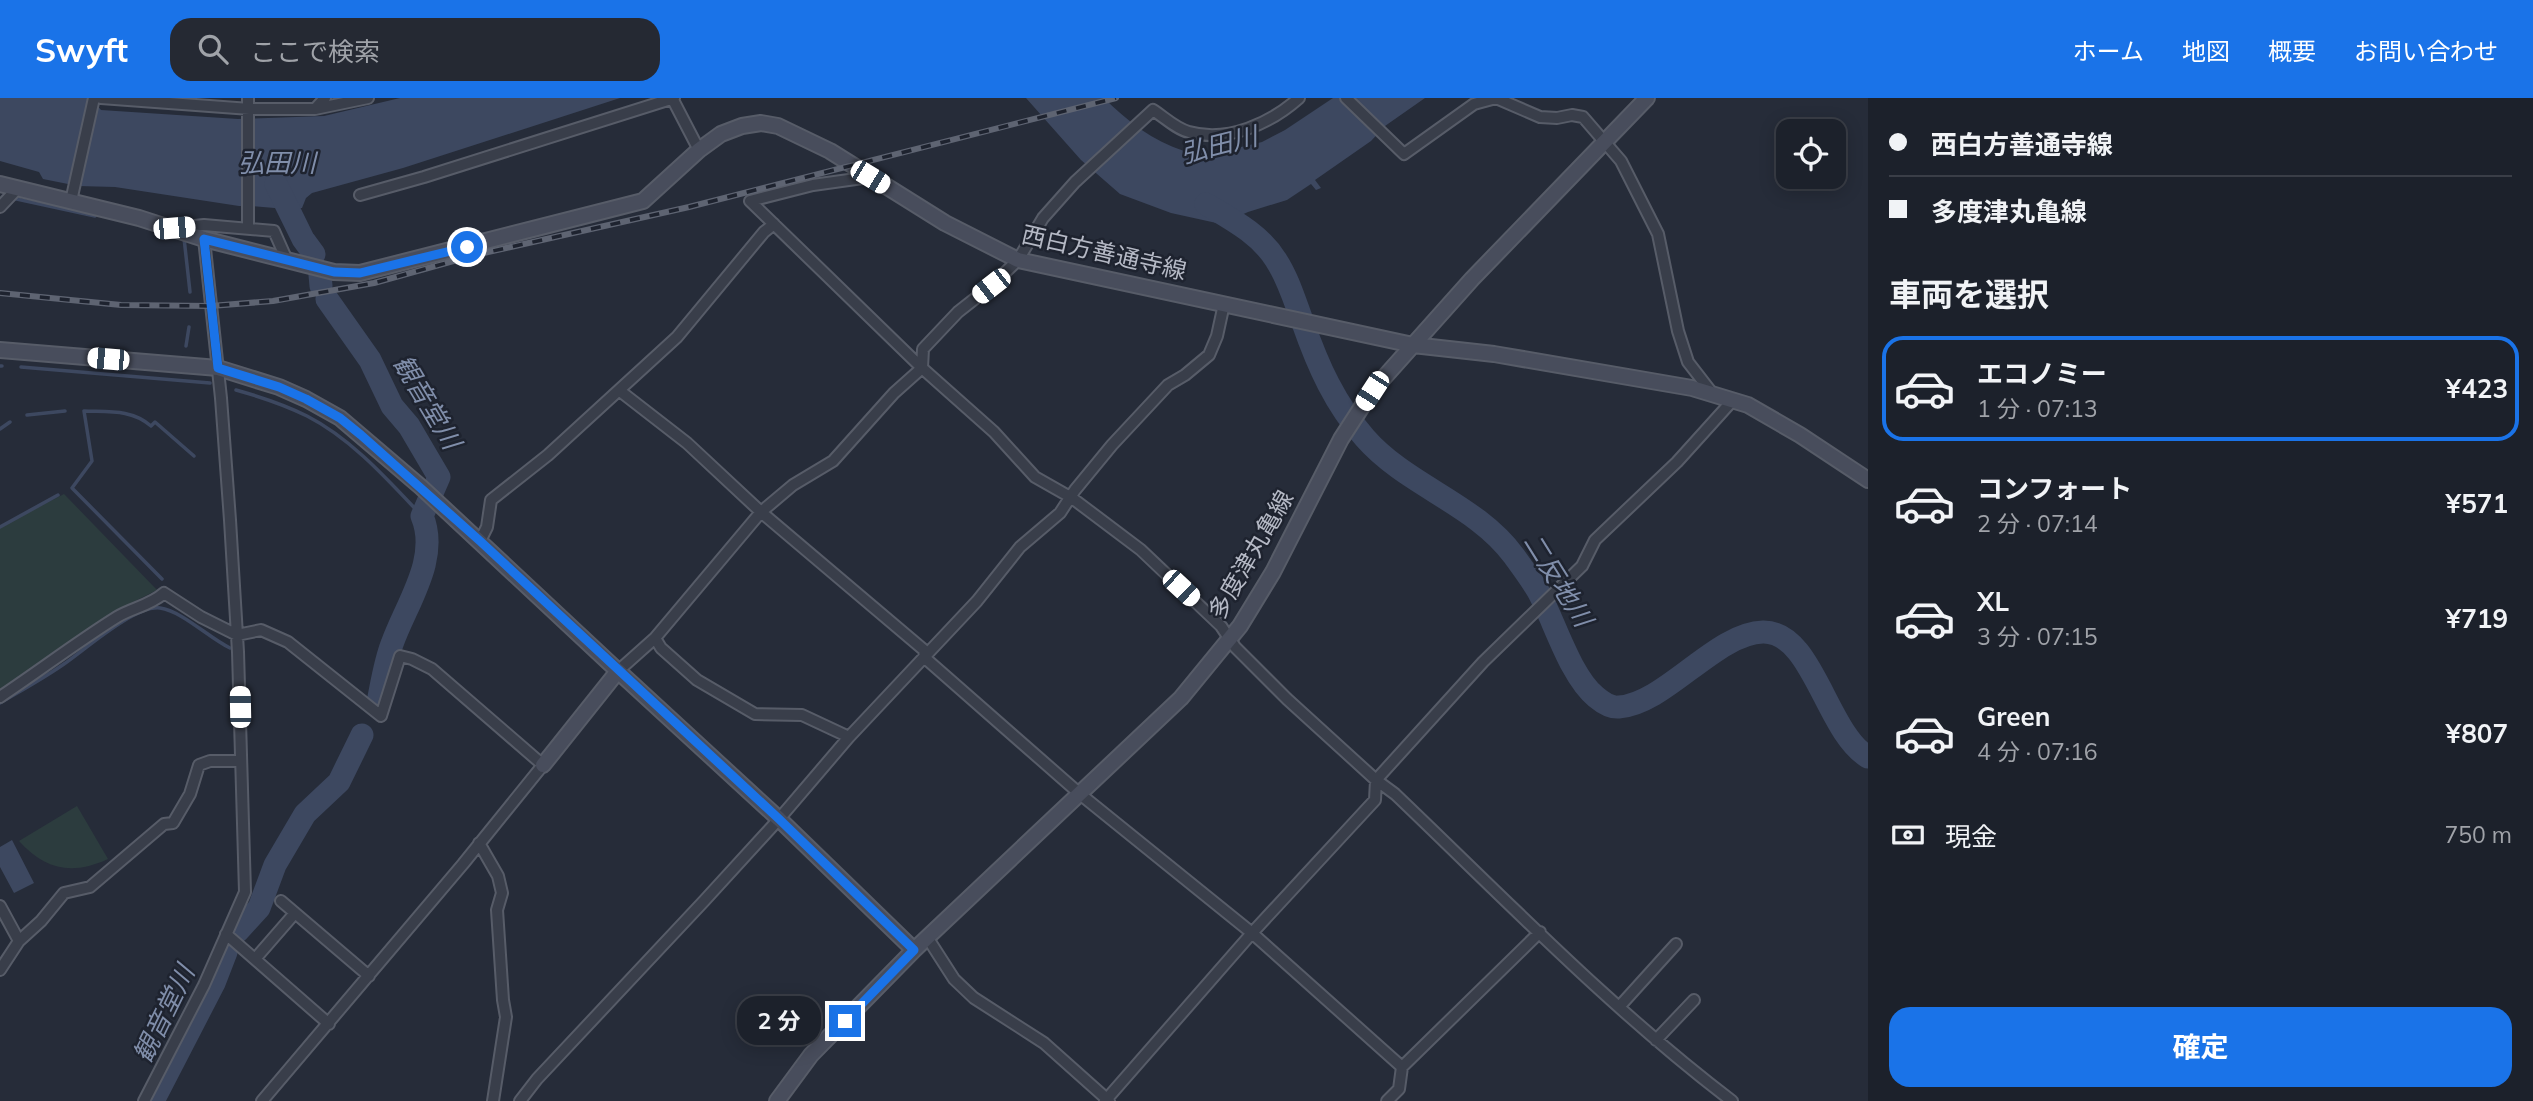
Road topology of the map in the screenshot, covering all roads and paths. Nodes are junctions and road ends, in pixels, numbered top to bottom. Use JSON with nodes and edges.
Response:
{"nodes":[{"id":1,"x":102,"y":98,"type":"edge"},
{"id":2,"x":325,"y":98,"type":"edge"},
{"id":3,"x":368,"y":98,"type":"edge"},
{"id":4,"x":673,"y":98,"type":"edge"},
{"id":5,"x":1299,"y":98,"type":"edge"},
{"id":6,"x":1346,"y":98,"type":"edge"},
{"id":7,"x":1647,"y":98,"type":"edge"},
{"id":8,"x":156,"y":100,"type":"edge"},
{"id":9,"x":93,"y":102,"type":"edge"},
{"id":10,"x":249,"y":104,"type":"edge"},
{"id":11,"x":315,"y":109,"type":"junction"},
{"id":12,"x":1604,"y":142,"type":"junction"},
{"id":13,"x":699,"y":150,"type":"junction"},
{"id":14,"x":870,"y":177,"type":"junction"},
{"id":15,"x":0,"y":184,"type":"edge"},
{"id":16,"x":360,"y":195,"type":"dead end"},
{"id":17,"x":9,"y":197,"type":"edge"},
{"id":18,"x":71,"y":199,"type":"junction"},
{"id":19,"x":774,"y":224,"type":"junction"},
{"id":20,"x":174,"y":228,"type":"junction"},
{"id":21,"x":248,"y":228,"type":"junction"},
{"id":22,"x":204,"y":239,"type":"junction"},
{"id":23,"x":286,"y":258,"type":"junction"},
{"id":24,"x":1018,"y":260,"type":"junction"},
{"id":25,"x":1224,"y":304,"type":"junction"},
{"id":26,"x":1413,"y":345,"type":"junction"},
{"id":27,"x":0,"y":350,"type":"edge"},
{"id":28,"x":218,"y":368,"type":"junction"},
{"id":29,"x":922,"y":368,"type":"junction"},
{"id":30,"x":620,"y":391,"type":"junction"},
{"id":31,"x":1712,"y":393,"type":"junction"},
{"id":32,"x":1733,"y":400,"type":"junction"},
{"id":33,"x":1868,"y":480,"type":"edge"},
{"id":34,"x":1071,"y":497,"type":"junction"},
{"id":35,"x":761,"y":512,"type":"junction"},
{"id":36,"x":480,"y":541,"type":"junction"},
{"id":37,"x":237,"y":635,"type":"junction"},
{"id":38,"x":655,"y":638,"type":"junction"},
{"id":39,"x":1230,"y":639,"type":"junction"},
{"id":40,"x":925,"y":658,"type":"junction"},
{"id":41,"x":618,"y":671,"type":"junction"},
{"id":42,"x":0,"y":697,"type":"edge"},
{"id":43,"x":849,"y":737,"type":"junction"},
{"id":44,"x":241,"y":761,"type":"junction"},
{"id":45,"x":543,"y":765,"type":"junction"},
{"id":46,"x":1376,"y":780,"type":"junction"},
{"id":47,"x":1080,"y":794,"type":"junction"},
{"id":48,"x":779,"y":819,"type":"junction"},
{"id":49,"x":480,"y":843,"type":"junction"},
{"id":50,"x":281,"y":901,"type":"dead end"},
{"id":51,"x":0,"y":906,"type":"edge"},
{"id":52,"x":295,"y":913,"type":"junction"},
{"id":53,"x":1540,"y":932,"type":"junction"},
{"id":54,"x":1252,"y":933,"type":"junction"},
{"id":55,"x":226,"y":934,"type":"junction"},
{"id":56,"x":927,"y":937,"type":"junction"},
{"id":57,"x":19,"y":941,"type":"junction"},
{"id":58,"x":1676,"y":944,"type":"dead end"},
{"id":59,"x":914,"y":950,"type":"junction"},
{"id":60,"x":255,"y":959,"type":"junction"},
{"id":61,"x":0,"y":970,"type":"edge"},
{"id":62,"x":369,"y":976,"type":"junction"},
{"id":63,"x":1694,"y":1000,"type":"dead end"},
{"id":64,"x":1619,"y":1007,"type":"junction"},
{"id":65,"x":328,"y":1024,"type":"junction"},
{"id":66,"x":1656,"y":1040,"type":"junction"},
{"id":67,"x":1402,"y":1068,"type":"junction"},
{"id":68,"x":1107,"y":1100,"type":"edge"},
{"id":69,"x":144,"y":1101,"type":"edge"},
{"id":70,"x":261,"y":1101,"type":"edge"},
{"id":71,"x":493,"y":1101,"type":"edge"},
{"id":72,"x":520,"y":1101,"type":"edge"},
{"id":73,"x":777,"y":1101,"type":"edge"},
{"id":74,"x":1388,"y":1101,"type":"edge"},
{"id":75,"x":1732,"y":1101,"type":"edge"}],
"edges":[{"from":1,"to":8,"type":"street"},
{"from":2,"to":11,"type":"street"},
{"from":3,"to":11,"type":"street"},
{"from":4,"to":13,"type":"street"},
{"from":4,"to":16,"type":"street"},
{"from":5,"to":24,"type":"street"},
{"from":6,"to":12,"type":"street"},
{"from":7,"to":12,"type":"main road","name":"多度津丸亀線"},
{"from":8,"to":10,"type":"street"},
{"from":9,"to":18,"type":"street"},
{"from":10,"to":11,"type":"street"},
{"from":10,"to":21,"type":"street"},
{"from":12,"to":26,"type":"main road","name":"多度津丸亀線"},
{"from":12,"to":31,"type":"street"},
{"from":13,"to":14,"type":"main road","name":"西白方善通寺線"},
{"from":13,"to":23,"type":"main road","name":"西白方善通寺線"},
{"from":14,"to":19,"type":"street"},
{"from":14,"to":24,"type":"main road","name":"西白方善通寺線"},
{"from":15,"to":17,"type":"main road","name":"西白方善通寺線"},
{"from":17,"to":18,"type":"main road","name":"西白方善通寺線"},
{"from":18,"to":20,"type":"main road","name":"西白方善通寺線"},
{"from":19,"to":29,"type":"street"},
{"from":19,"to":30,"type":"street"},
{"from":20,"to":21,"type":"street"},
{"from":20,"to":22,"type":"main road","name":"西白方善通寺線"},
{"from":21,"to":23,"type":"street"},
{"from":22,"to":23,"type":"main road","name":"西白方善通寺線"},
{"from":22,"to":28,"type":"street"},
{"from":24,"to":25,"type":"main road","name":"西白方善通寺線"},
{"from":24,"to":29,"type":"street"},
{"from":25,"to":26,"type":"main road","name":"西白方善通寺線"},
{"from":25,"to":34,"type":"street"},
{"from":26,"to":31,"type":"main road","name":"西白方善通寺線"},
{"from":26,"to":39,"type":"main road","name":"多度津丸亀線"},
{"from":27,"to":28,"type":"main road"},
{"from":28,"to":36,"type":"main road"},
{"from":28,"to":37,"type":"street"},
{"from":29,"to":34,"type":"street"},
{"from":29,"to":35,"type":"street"},
{"from":30,"to":35,"type":"street"},
{"from":30,"to":36,"type":"street"},
{"from":31,"to":32,"type":"main road","name":"西白方善通寺線"},
{"from":32,"to":33,"type":"main road","name":"西白方善通寺線"},
{"from":32,"to":46,"type":"street"},
{"from":34,"to":39,"type":"street"},
{"from":34,"to":40,"type":"street"},
{"from":35,"to":38,"type":"street"},
{"from":35,"to":40,"type":"street"},
{"from":36,"to":41,"type":"main road"},
{"from":37,"to":42,"type":"street"},
{"from":37,"to":44,"type":"street"},
{"from":37,"to":45,"type":"street"},
{"from":38,"to":41,"type":"street"},
{"from":38,"to":43,"type":"street"},
{"from":39,"to":46,"type":"street"},
{"from":39,"to":47,"type":"main road","name":"多度津丸亀線"},
{"from":40,"to":43,"type":"street"},
{"from":40,"to":47,"type":"street"},
{"from":41,"to":45,"type":"main road"},
{"from":41,"to":48,"type":"main road"},
{"from":43,"to":48,"type":"street"},
{"from":44,"to":55,"type":"street"},
{"from":44,"to":57,"type":"street"},
{"from":45,"to":49,"type":"street"},
{"from":46,"to":53,"type":"street"},
{"from":46,"to":54,"type":"street"},
{"from":47,"to":54,"type":"street"},
{"from":47,"to":56,"type":"main road","name":"多度津丸亀線"},
{"from":48,"to":59,"type":"main road"},
{"from":48,"to":72,"type":"street"},
{"from":49,"to":62,"type":"street"},
{"from":49,"to":71,"type":"street"},
{"from":50,"to":52,"type":"street"},
{"from":51,"to":57,"type":"street"},
{"from":52,"to":60,"type":"street"},
{"from":52,"to":62,"type":"street"},
{"from":53,"to":64,"type":"street"},
{"from":53,"to":67,"type":"street"},
{"from":54,"to":67,"type":"street"},
{"from":54,"to":68,"type":"street"},
{"from":55,"to":60,"type":"street"},
{"from":55,"to":69,"type":"street"},
{"from":56,"to":59,"type":"main road","name":"多度津丸亀線"},
{"from":56,"to":68,"type":"street"},
{"from":57,"to":61,"type":"street"},
{"from":58,"to":64,"type":"street"},
{"from":59,"to":73,"type":"main road","name":"多度津丸亀線"},
{"from":60,"to":65,"type":"street"},
{"from":62,"to":65,"type":"street"},
{"from":63,"to":66,"type":"street"},
{"from":64,"to":66,"type":"street"},
{"from":65,"to":70,"type":"street"},
{"from":66,"to":75,"type":"street"},
{"from":67,"to":74,"type":"street"}]}
